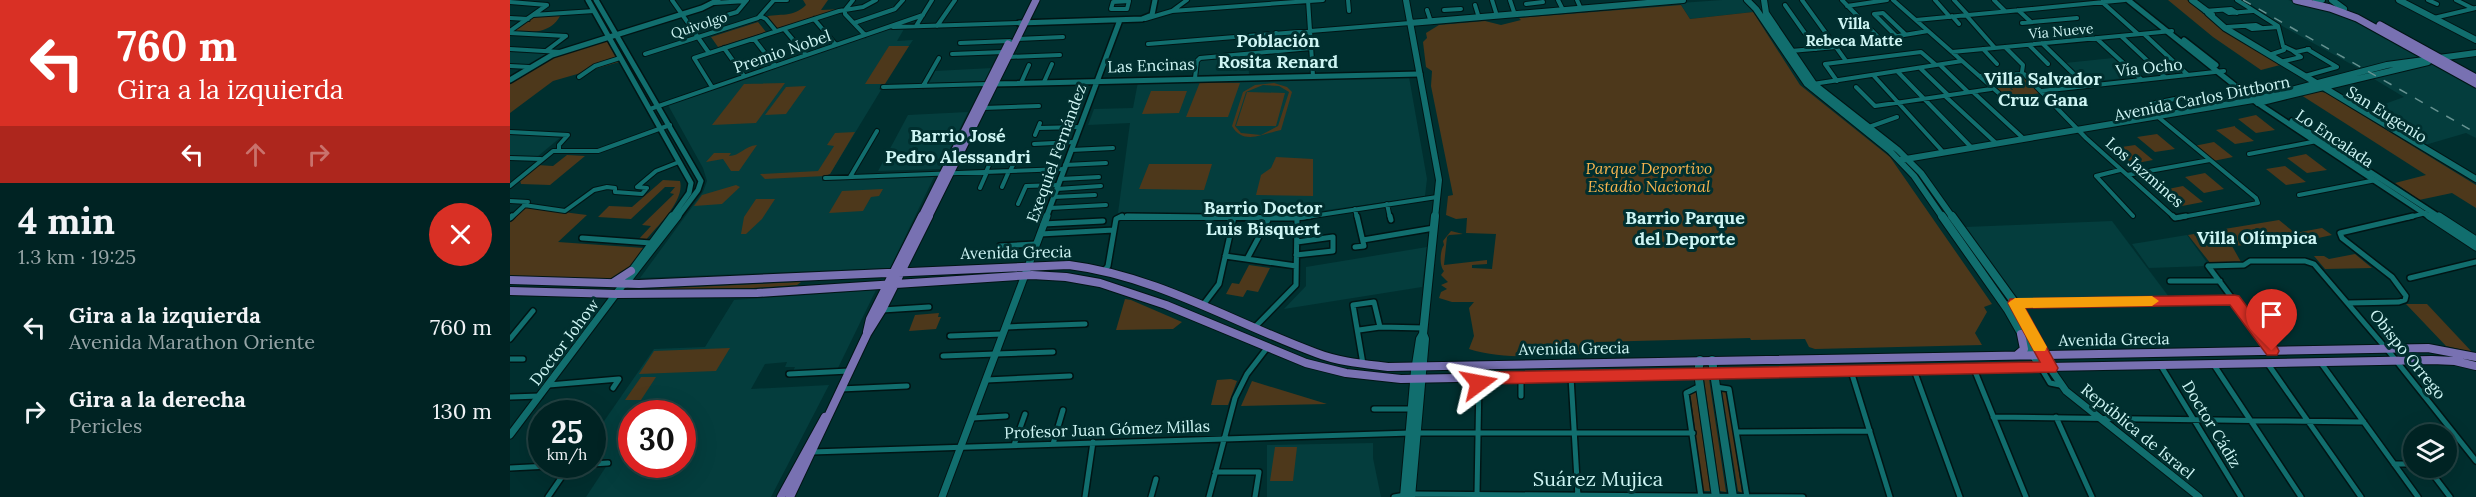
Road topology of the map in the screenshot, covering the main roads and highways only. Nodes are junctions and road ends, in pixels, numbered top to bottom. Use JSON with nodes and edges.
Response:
{"nodes":[{"id":1,"x":1030,"y":0,"type":"edge"},
{"id":2,"x":1036,"y":0,"type":"edge"},
{"id":3,"x":1406,"y":0,"type":"edge"},
{"id":4,"x":1683,"y":0,"type":"edge"},
{"id":5,"x":1747,"y":0,"type":"edge"},
{"id":6,"x":1764,"y":0,"type":"edge"},
{"id":7,"x":2192,"y":0,"type":"edge"},
{"id":8,"x":2296,"y":0,"type":"edge"},
{"id":9,"x":2316,"y":0,"type":"edge"},
{"id":10,"x":2332,"y":0,"type":"edge"},
{"id":11,"x":2399,"y":0,"type":"edge"},
{"id":12,"x":1662,"y":1,"type":"edge"},
{"id":13,"x":1645,"y":2,"type":"edge"},
{"id":14,"x":2344,"y":9,"type":"junction"},
{"id":15,"x":2207,"y":12,"type":"junction"},
{"id":16,"x":1022,"y":23,"type":"junction"},
{"id":17,"x":1410,"y":23,"type":"junction"},
{"id":18,"x":2235,"y":34,"type":"junction"},
{"id":19,"x":2476,"y":40,"type":"edge"},
{"id":20,"x":2476,"y":52,"type":"edge"},
{"id":21,"x":2433,"y":59,"type":"junction"},
{"id":22,"x":2282,"y":64,"type":"junction"},
{"id":23,"x":2476,"y":78,"type":"edge"},
{"id":24,"x":992,"y":84,"type":"junction"},
{"id":25,"x":1810,"y":84,"type":"junction"},
{"id":26,"x":2476,"y":84,"type":"edge"},
{"id":27,"x":2318,"y":85,"type":"junction"},
{"id":28,"x":2258,"y":101,"type":"junction"},
{"id":29,"x":1842,"y":109,"type":"junction"},
{"id":30,"x":2159,"y":118,"type":"junction"},
{"id":31,"x":2081,"y":131,"type":"junction"},
{"id":32,"x":1898,"y":150,"type":"junction"},
{"id":33,"x":1924,"y":158,"type":"junction"},
{"id":34,"x":1906,"y":161,"type":"junction"},
{"id":35,"x":1921,"y":173,"type":"junction"},
{"id":36,"x":947,"y":174,"type":"junction"},
{"id":37,"x":2476,"y":179,"type":"edge"},
{"id":38,"x":2476,"y":184,"type":"edge"},
{"id":39,"x":1935,"y":192,"type":"junction"},
{"id":40,"x":1926,"y":193,"type":"junction"},
{"id":41,"x":898,"y":270,"type":"junction"},
{"id":42,"x":631,"y":271,"type":"road end"},
{"id":43,"x":510,"y":280,"type":"edge"},
{"id":44,"x":606,"y":283,"type":"junction"},
{"id":45,"x":892,"y":284,"type":"junction"},
{"id":46,"x":510,"y":291,"type":"edge"},
{"id":47,"x":2011,"y":315,"type":"junction"},
{"id":48,"x":2022,"y":315,"type":"junction"},
{"id":49,"x":867,"y":334,"type":"junction"},
{"id":50,"x":2021,"y":334,"type":"junction"},
{"id":51,"x":2017,"y":355,"type":"junction"},
{"id":52,"x":2039,"y":355,"type":"junction"},
{"id":53,"x":1700,"y":360,"type":"junction"},
{"id":54,"x":1712,"y":360,"type":"junction"},
{"id":55,"x":2475,"y":364,"type":"edge"},
{"id":56,"x":1419,"y":366,"type":"junction"},
{"id":57,"x":2046,"y":368,"type":"junction"},
{"id":58,"x":1698,"y":373,"type":"junction"},
{"id":59,"x":1418,"y":379,"type":"junction"},
{"id":60,"x":1715,"y":380,"type":"junction"},
{"id":61,"x":1414,"y":433,"type":"junction"},
{"id":62,"x":808,"y":453,"type":"junction"},
{"id":63,"x":1408,"y":495,"type":"edge"},
{"id":64,"x":781,"y":497,"type":"edge"},
{"id":65,"x":790,"y":497,"type":"edge"},
{"id":66,"x":1716,"y":497,"type":"edge"},
{"id":67,"x":1733,"y":497,"type":"edge"}],
"edges":[{"from":1,"to":16,"type":"main road"},
{"from":2,"to":16,"type":"main road"},
{"from":3,"to":17,"type":"main road"},
{"from":4,"to":12,"type":"main road"},
{"from":5,"to":25,"type":"main road"},
{"from":6,"to":25,"type":"main road"},
{"from":7,"to":15,"type":"main road","name":"San Eugenio"},
{"from":8,"to":21,"type":"main road"},
{"from":9,"to":14,"type":"main road"},
{"from":10,"to":14,"type":"main road"},
{"from":11,"to":19,"type":"main road"},
{"from":12,"to":13,"type":"main road"},
{"from":13,"to":17,"type":"main road"},
{"from":14,"to":21,"type":"main road"},
{"from":15,"to":18,"type":"main road","name":"San Eugenio"},
{"from":15,"to":18,"type":"main road","name":"San Eugenio"},
{"from":16,"to":24,"type":"main road"},
{"from":17,"to":56,"type":"main road"},
{"from":18,"to":22,"type":"main road","name":"San Eugenio"},
{"from":20,"to":21,"type":"main road","name":"Avenida Carlos Dittborn"},
{"from":21,"to":23,"type":"main road"},
{"from":21,"to":26,"type":"main road"},
{"from":21,"to":27,"type":"main road","name":"Avenida Carlos Dittborn"},
{"from":22,"to":27,"type":"main road","name":"San Eugenio"},
{"from":22,"to":27,"type":"main road","name":"San Eugenio"},
{"from":24,"to":36,"type":"main road"},
{"from":24,"to":36,"type":"main road"},
{"from":25,"to":29,"type":"main road"},
{"from":27,"to":28,"type":"main road","name":"Avenida Carlos Dittborn"},
{"from":27,"to":37,"type":"main road","name":"San Eugenio"},
{"from":27,"to":38,"type":"main road","name":"San Eugenio"},
{"from":28,"to":30,"type":"main road","name":"Avenida Carlos Dittborn"},
{"from":28,"to":30,"type":"main road","name":"Avenida Carlos Dittborn"},
{"from":29,"to":32,"type":"main road"},
{"from":29,"to":34,"type":"main road"},
{"from":30,"to":31,"type":"main road","name":"Avenida Carlos Dittborn"},
{"from":31,"to":33,"type":"main road","name":"Avenida Carlos Dittborn"},
{"from":31,"to":33,"type":"main road","name":"Avenida Carlos Dittborn"},
{"from":32,"to":33,"type":"main road"},
{"from":32,"to":34,"type":"main road"},
{"from":33,"to":34,"type":"main road","name":"Avenida Carlos Dittborn"},
{"from":33,"to":35,"type":"main road"},
{"from":34,"to":35,"type":"main road"},
{"from":34,"to":40,"type":"main road"},
{"from":35,"to":39,"type":"main road"},
{"from":36,"to":41,"type":"main road"},
{"from":39,"to":40,"type":"main road"},
{"from":39,"to":48,"type":"main road"},
{"from":40,"to":47,"type":"main road"},
{"from":41,"to":44,"type":"main road","name":"Avenida Grecia"},
{"from":41,"to":45,"type":"main road"},
{"from":41,"to":56,"type":"main road","name":"Avenida Grecia"},
{"from":42,"to":44,"type":"main road"},
{"from":43,"to":44,"type":"main road","name":"Avenida Grecia"},
{"from":45,"to":46,"type":"main road","name":"Avenida Grecia"},
{"from":45,"to":49,"type":"main road"},
{"from":45,"to":49,"type":"main road"},
{"from":45,"to":59,"type":"main road","name":"Avenida Grecia"},
{"from":47,"to":48,"type":"main road"},
{"from":47,"to":50,"type":"main road"},
{"from":48,"to":52,"type":"main road"},
{"from":49,"to":62,"type":"main road"},
{"from":50,"to":51,"type":"main road"},
{"from":50,"to":52,"type":"main road"},
{"from":51,"to":52,"type":"main road","name":"Avenida Grecia"},
{"from":51,"to":54,"type":"main road","name":"Avenida Grecia"},
{"from":52,"to":55,"type":"main road","name":"Avenida Grecia"},
{"from":52,"to":57,"type":"main road"},
{"from":53,"to":54,"type":"main road","name":"Avenida Grecia"},
{"from":53,"to":56,"type":"main road","name":"Avenida Grecia"},
{"from":53,"to":58,"type":"main road"},
{"from":54,"to":60,"type":"main road"},
{"from":55,"to":57,"type":"main road","name":"Avenida Grecia"},
{"from":56,"to":59,"type":"main road"},
{"from":57,"to":60,"type":"main road","name":"Avenida Grecia"},
{"from":58,"to":59,"type":"main road","name":"Avenida Grecia"},
{"from":58,"to":60,"type":"main road","name":"Avenida Grecia"},
{"from":58,"to":66,"type":"main road"},
{"from":59,"to":61,"type":"main road"},
{"from":59,"to":61,"type":"main road"},
{"from":60,"to":67,"type":"main road"},
{"from":61,"to":63,"type":"main road"},
{"from":62,"to":64,"type":"main road"},
{"from":62,"to":65,"type":"main road"}]}
